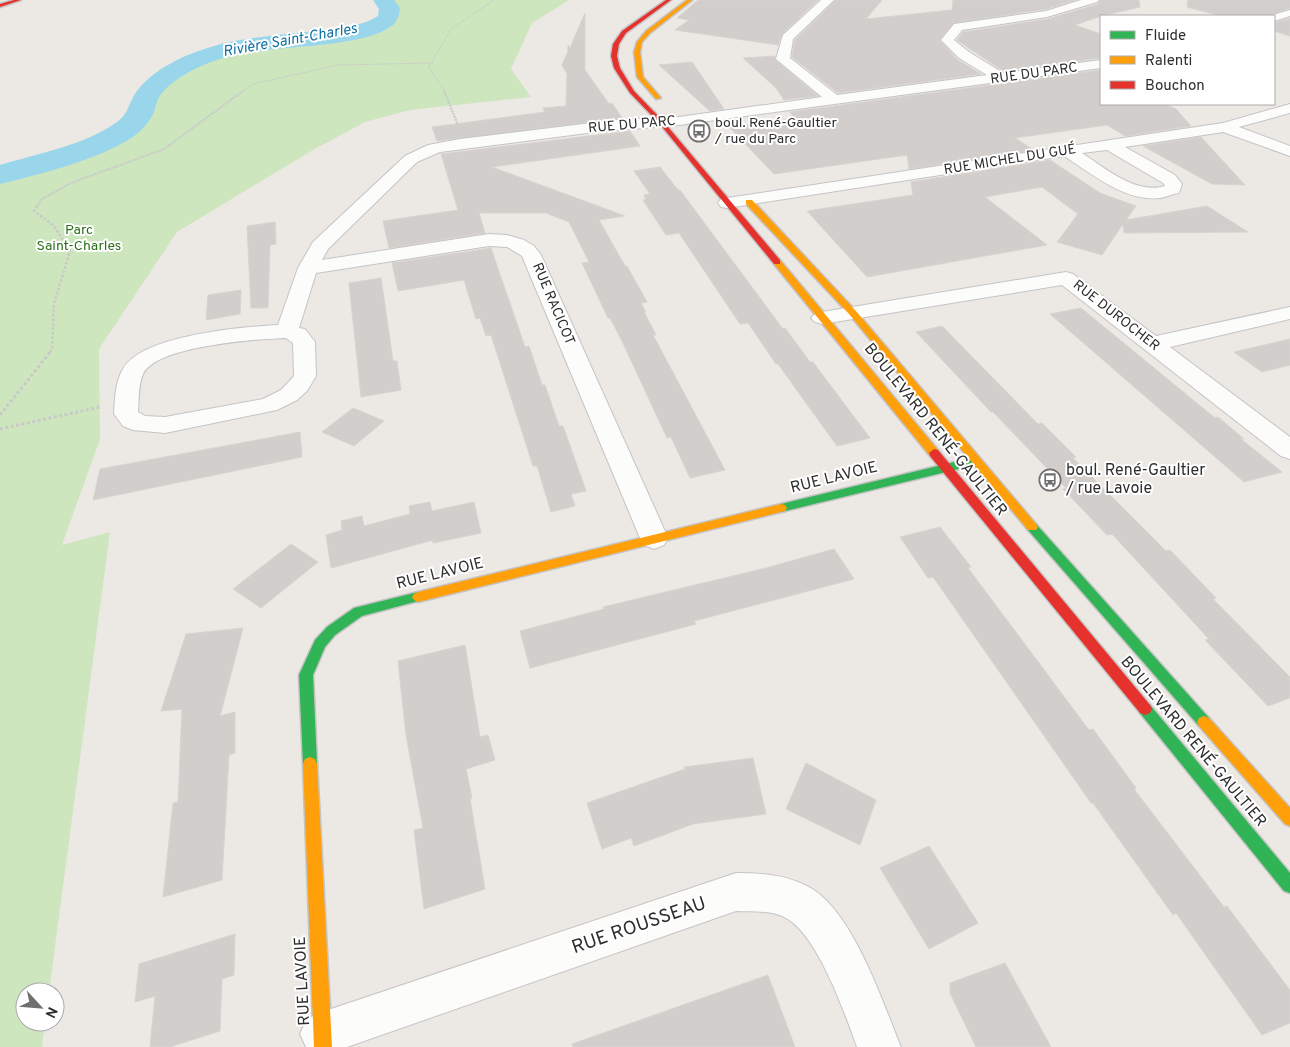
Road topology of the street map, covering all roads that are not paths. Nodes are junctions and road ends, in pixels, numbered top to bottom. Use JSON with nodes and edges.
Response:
{"nodes":[{"id":1,"x":19,"y":0,"type":"edge"},
{"id":2,"x":669,"y":0,"type":"edge"},
{"id":3,"x":690,"y":0,"type":"edge"},
{"id":4,"x":828,"y":0,"type":"edge"},
{"id":5,"x":1093,"y":0,"type":"edge"},
{"id":6,"x":0,"y":6,"type":"edge"},
{"id":7,"x":1290,"y":12,"type":"edge"},
{"id":8,"x":1275,"y":18,"type":"edge"},
{"id":9,"x":1100,"y":64,"type":"edge"},
{"id":10,"x":1001,"y":78,"type":"junction"},
{"id":11,"x":834,"y":100,"type":"junction"},
{"id":12,"x":1290,"y":108,"type":"edge"},
{"id":13,"x":661,"y":122,"type":"junction"},
{"id":14,"x":683,"y":126,"type":"junction"},
{"id":15,"x":1224,"y":127,"type":"junction"},
{"id":16,"x":1108,"y":144,"type":"junction"},
{"id":17,"x":1067,"y":151,"type":"junction"},
{"id":18,"x":1290,"y":151,"type":"edge"},
{"id":19,"x":735,"y":186,"type":"dead end"},
{"id":20,"x":747,"y":200,"type":"junction"},
{"id":21,"x":728,"y":203,"type":"junction"},
{"id":22,"x":308,"y":268,"type":"junction"},
{"id":23,"x":852,"y":312,"type":"junction"},
{"id":24,"x":1290,"y":313,"type":"edge"},
{"id":25,"x":822,"y":318,"type":"junction"},
{"id":26,"x":287,"y":331,"type":"junction"},
{"id":27,"x":1152,"y":344,"type":"junction"},
{"id":28,"x":1290,"y":450,"type":"edge"},
{"id":29,"x":975,"y":460,"type":"junction"},
{"id":30,"x":945,"y":468,"type":"junction"},
{"id":31,"x":654,"y":538,"type":"junction"},
{"id":32,"x":1290,"y":819,"type":"edge"},
{"id":33,"x":1290,"y":885,"type":"edge"},
{"id":34,"x":322,"y":1041,"type":"edge"},
{"id":35,"x":879,"y":1047,"type":"edge"}],
"edges":[{"from":1,"to":6,"type":"street"},
{"from":2,"to":13,"type":"street","name":"BOULEVARD RENÉ-GAULTIER"},
{"from":3,"to":14,"type":"street"},
{"from":4,"to":11,"type":"street"},
{"from":5,"to":10,"type":"street"},
{"from":7,"to":8,"type":"street"},
{"from":9,"to":10,"type":"street","name":"RUE DU PARC"},
{"from":10,"to":11,"type":"street","name":"RUE DU PARC"},
{"from":11,"to":14,"type":"street","name":"RUE DU PARC"},
{"from":12,"to":15,"type":"street","name":"RUE MICHEL DU GUÉ"},
{"from":13,"to":14,"type":"street","name":"RUE DU PARC"},
{"from":13,"to":21,"type":"street","name":"BOULEVARD RENÉ-GAULTIER"},
{"from":13,"to":22,"type":"street","name":"RUE DU PARC"},
{"from":15,"to":16,"type":"street","name":"RUE MICHEL DU GUÉ"},
{"from":15,"to":18,"type":"street"},
{"from":16,"to":17,"type":"street","name":"RUE MICHEL DU GUÉ"},
{"from":16,"to":17,"type":"street"},
{"from":17,"to":20,"type":"street","name":"RUE MICHEL DU GUÉ"},
{"from":19,"to":20,"type":"street","name":"BOULEVARD RENÉ-GAULTIER"},
{"from":20,"to":21,"type":"street","name":"RUE MICHEL DU GUÉ"},
{"from":20,"to":23,"type":"street","name":"BOULEVARD RENÉ-GAULTIER"},
{"from":21,"to":25,"type":"street","name":"BOULEVARD RENÉ-GAULTIER"},
{"from":22,"to":26,"type":"street","name":"RUE DU PARC"},
{"from":22,"to":31,"type":"street","name":"RUE RACICOT"},
{"from":23,"to":25,"type":"street","name":"RUE DUROCHER"},
{"from":23,"to":27,"type":"street","name":"RUE DUROCHER"},
{"from":23,"to":29,"type":"street","name":"BOULEVARD RENÉ-GAULTIER"},
{"from":24,"to":27,"type":"street"},
{"from":25,"to":30,"type":"street","name":"BOULEVARD RENÉ-GAULTIER"},
{"from":26,"to":26,"type":"street"},
{"from":27,"to":28,"type":"street","name":"RUE DUROCHER"},
{"from":29,"to":30,"type":"street","name":"RUE LAVOIE"},
{"from":29,"to":32,"type":"street","name":"BOULEVARD RENÉ-GAULTIER"},
{"from":30,"to":31,"type":"street","name":"RUE LAVOIE"},
{"from":30,"to":33,"type":"street","name":"BOULEVARD RENÉ-GAULTIER"},
{"from":31,"to":34,"type":"street","name":"RUE LAVOIE"},
{"from":34,"to":35,"type":"street","name":"RUE ROUSSEAU"}]}
